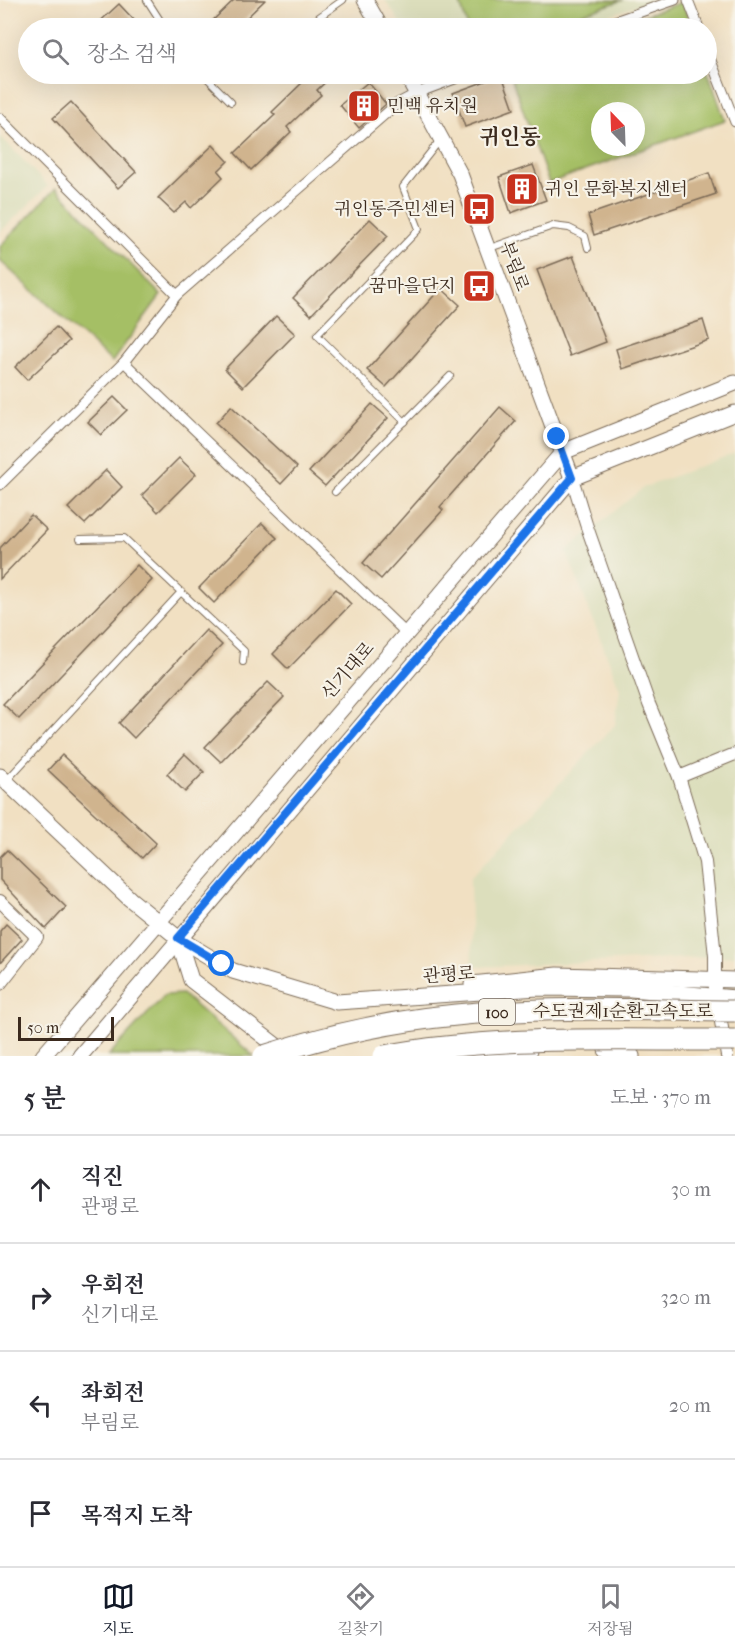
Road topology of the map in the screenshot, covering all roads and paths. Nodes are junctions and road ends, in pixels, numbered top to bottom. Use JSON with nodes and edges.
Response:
{"nodes":[{"id":1,"x":147,"y":0,"type":"edge"},
{"id":2,"x":343,"y":0,"type":"edge"},
{"id":3,"x":365,"y":0,"type":"edge"},
{"id":4,"x":675,"y":0,"type":"edge"},
{"id":5,"x":688,"y":0,"type":"edge"},
{"id":6,"x":319,"y":17,"type":"dead end"},
{"id":7,"x":159,"y":18,"type":"edge"},
{"id":8,"x":375,"y":18,"type":"edge"},
{"id":9,"x":624,"y":18,"type":"edge"},
{"id":10,"x":695,"y":18,"type":"edge"},
{"id":11,"x":717,"y":76,"type":"edge"},
{"id":12,"x":213,"y":84,"type":"edge"},
{"id":13,"x":412,"y":84,"type":"edge"},
{"id":14,"x":441,"y":84,"type":"edge"},
{"id":15,"x":417,"y":93,"type":"junction"},
{"id":16,"x":231,"y":102,"type":"dead end"},
{"id":17,"x":0,"y":118,"type":"edge"},
{"id":18,"x":735,"y":122,"type":"edge"},
{"id":19,"x":440,"y":139,"type":"junction"},
{"id":20,"x":588,"y":248,"type":"dead end"},
{"id":21,"x":487,"y":249,"type":"junction"},
{"id":22,"x":177,"y":295,"type":"junction"},
{"id":23,"x":124,"y":362,"type":"junction"},
{"id":24,"x":450,"y":376,"type":"dead end"},
{"id":25,"x":735,"y":383,"type":"edge"},
{"id":26,"x":735,"y":414,"type":"edge"},
{"id":27,"x":405,"y":422,"type":"junction"},
{"id":28,"x":563,"y":452,"type":"junction"},
{"id":29,"x":572,"y":478,"type":"junction"},
{"id":30,"x":0,"y":485,"type":"edge"},
{"id":31,"x":335,"y":492,"type":"dead end"},
{"id":32,"x":80,"y":539,"type":"dead end"},
{"id":33,"x":181,"y":592,"type":"junction"},
{"id":34,"x":406,"y":633,"type":"junction"},
{"id":35,"x":243,"y":662,"type":"dead end"},
{"id":36,"x":735,"y":754,"type":"edge"},
{"id":37,"x":679,"y":777,"type":"junction"},
{"id":38,"x":3,"y":778,"type":"edge"},
{"id":39,"x":0,"y":901,"type":"edge"},
{"id":40,"x":159,"y":922,"type":"junction"},
{"id":41,"x":178,"y":938,"type":"junction"},
{"id":42,"x":713,"y":978,"type":"junction"},
{"id":43,"x":735,"y":979,"type":"edge"},
{"id":44,"x":0,"y":984,"type":"edge"},
{"id":45,"x":631,"y":988,"type":"junction"},
{"id":46,"x":717,"y":996,"type":"junction"},
{"id":47,"x":735,"y":998,"type":"edge"},
{"id":48,"x":337,"y":1002,"type":"junction"},
{"id":49,"x":735,"y":1011,"type":"edge"},
{"id":50,"x":731,"y":1048,"type":"edge"},
{"id":51,"x":606,"y":1050,"type":"junction"},
{"id":52,"x":43,"y":1056,"type":"edge"},
{"id":53,"x":80,"y":1056,"type":"edge"},
{"id":54,"x":264,"y":1056,"type":"edge"},
{"id":55,"x":289,"y":1056,"type":"edge"},
{"id":56,"x":384,"y":1056,"type":"edge"},
{"id":57,"x":460,"y":1056,"type":"edge"},
{"id":58,"x":632,"y":1056,"type":"edge"}],
"edges":[{"from":1,"to":7,"type":"lane"},
{"from":2,"to":6,"type":"lane"},
{"from":3,"to":8,"type":"street"},
{"from":4,"to":9,"type":"street"},
{"from":5,"to":10,"type":"street"},
{"from":11,"to":18,"type":"street"},
{"from":12,"to":16,"type":"lane"},
{"from":13,"to":15,"type":"street","name":"부림로"},
{"from":14,"to":15,"type":"street"},
{"from":15,"to":19,"type":"street","name":"부림로"},
{"from":15,"to":22,"type":"street"},
{"from":17,"to":22,"type":"street"},
{"from":19,"to":21,"type":"street","name":"부림로"},
{"from":19,"to":27,"type":"lane"},
{"from":20,"to":21,"type":"lane"},
{"from":21,"to":28,"type":"street","name":"부림로"},
{"from":22,"to":23,"type":"street"},
{"from":23,"to":30,"type":"street"},
{"from":23,"to":34,"type":"street"},
{"from":24,"to":27,"type":"lane"},
{"from":25,"to":28,"type":"street","name":"신기대로"},
{"from":26,"to":29,"type":"street"},
{"from":27,"to":31,"type":"lane"},
{"from":28,"to":29,"type":"street","name":"부림로"},
{"from":28,"to":34,"type":"street","name":"신기대로"},
{"from":29,"to":37,"type":"street"},
{"from":29,"to":41,"type":"street"},
{"from":32,"to":33,"type":"lane"},
{"from":33,"to":35,"type":"lane"},
{"from":33,"to":38,"type":"lane"},
{"from":34,"to":40,"type":"street","name":"신기대로"},
{"from":36,"to":37,"type":"street"},
{"from":37,"to":42,"type":"street"},
{"from":38,"to":40,"type":"street","name":"관평로"},
{"from":39,"to":44,"type":"street"},
{"from":40,"to":41,"type":"street","name":"관평로"},
{"from":40,"to":52,"type":"street","name":"신기대로"},
{"from":41,"to":48,"type":"street","name":"관평로"},
{"from":41,"to":53,"type":"street"},
{"from":41,"to":55,"type":"street"},
{"from":42,"to":43,"type":"street"},
{"from":42,"to":45,"type":"street"},
{"from":42,"to":46,"type":"street"},
{"from":42,"to":48,"type":"street"},
{"from":45,"to":46,"type":"street","name":"관평로"},
{"from":45,"to":48,"type":"street","name":"관평로"},
{"from":46,"to":47,"type":"street","name":"관평로"},
{"from":46,"to":50,"type":"street"},
{"from":49,"to":54,"type":"highway","name":"수도권제1순환고속도로","number":"100","bridge":true},
{"from":50,"to":51,"type":"street"},
{"from":50,"to":56,"type":"highway","name":"수도권제1순환고속도로","number":"100","bridge":true},
{"from":51,"to":57,"type":"street"},
{"from":51,"to":58,"type":"street"}]}
